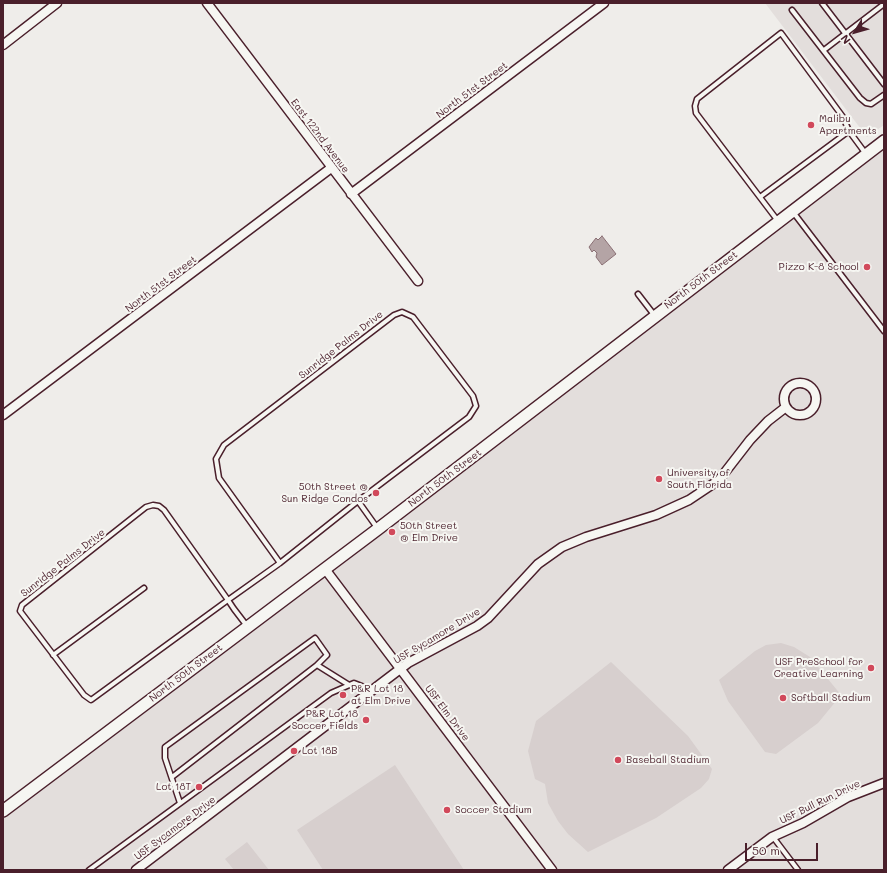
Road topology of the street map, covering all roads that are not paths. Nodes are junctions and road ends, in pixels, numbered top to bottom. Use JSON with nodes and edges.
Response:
{"nodes":[{"id":1,"x":57,"y":3,"type":"edge"},
{"id":2,"x":207,"y":3,"type":"edge"},
{"id":3,"x":604,"y":3,"type":"edge"},
{"id":4,"x":822,"y":3,"type":"edge"},
{"id":5,"x":884,"y":4,"type":"edge"},
{"id":6,"x":792,"y":10,"type":"dead end"},
{"id":7,"x":845,"y":33,"type":"junction"},
{"id":8,"x":3,"y":45,"type":"edge"},
{"id":9,"x":824,"y":50,"type":"junction"},
{"id":10,"x":884,"y":84,"type":"edge"},
{"id":11,"x":884,"y":95,"type":"edge"},
{"id":12,"x":849,"y":131,"type":"junction"},
{"id":13,"x":884,"y":141,"type":"edge"},
{"id":14,"x":866,"y":154,"type":"junction"},
{"id":15,"x":331,"y":168,"type":"junction"},
{"id":16,"x":351,"y":194,"type":"junction"},
{"id":17,"x":760,"y":197,"type":"junction"},
{"id":18,"x":793,"y":211,"type":"junction"},
{"id":19,"x":778,"y":221,"type":"junction"},
{"id":20,"x":418,"y":281,"type":"dead end"},
{"id":21,"x":638,"y":294,"type":"dead end"},
{"id":22,"x":654,"y":316,"type":"junction"},
{"id":23,"x":884,"y":331,"type":"edge"},
{"id":24,"x":786,"y":407,"type":"dead end"},
{"id":25,"x":3,"y":415,"type":"edge"},
{"id":26,"x":358,"y":501,"type":"junction"},
{"id":27,"x":378,"y":529,"type":"junction"},
{"id":28,"x":280,"y":563,"type":"junction"},
{"id":29,"x":325,"y":569,"type":"junction"},
{"id":30,"x":144,"y":588,"type":"dead end"},
{"id":31,"x":228,"y":600,"type":"junction"},
{"id":32,"x":248,"y":626,"type":"junction"},
{"id":33,"x":53,"y":655,"type":"junction"},
{"id":34,"x":317,"y":665,"type":"junction"},
{"id":35,"x":401,"y":668,"type":"junction"},
{"id":36,"x":349,"y":685,"type":"junction"},
{"id":37,"x":372,"y":690,"type":"junction"},
{"id":38,"x":172,"y":777,"type":"junction"},
{"id":39,"x":884,"y":783,"type":"edge"},
{"id":40,"x":180,"y":803,"type":"junction"},
{"id":41,"x":3,"y":811,"type":"edge"},
{"id":42,"x":772,"y":837,"type":"junction"},
{"id":43,"x":89,"y":870,"type":"edge"},
{"id":44,"x":136,"y":870,"type":"edge"},
{"id":45,"x":552,"y":870,"type":"edge"},
{"id":46,"x":728,"y":870,"type":"edge"},
{"id":47,"x":796,"y":870,"type":"edge"}],
"edges":[{"from":1,"to":8,"type":"street"},
{"from":2,"to":15,"type":"street","name":"East 122nd Avenue"},
{"from":3,"to":16,"type":"street","name":"North 51st Street"},
{"from":4,"to":7,"type":"lane"},
{"from":5,"to":7,"type":"lane"},
{"from":6,"to":9,"type":"lane"},
{"from":7,"to":9,"type":"lane"},
{"from":7,"to":10,"type":"lane"},
{"from":9,"to":11,"type":"lane"},
{"from":12,"to":14,"type":"lane"},
{"from":12,"to":17,"type":"lane"},
{"from":12,"to":17,"type":"lane"},
{"from":13,"to":14,"type":"street","name":"North 50th Street"},
{"from":14,"to":18,"type":"street","name":"North 50th Street"},
{"from":15,"to":16,"type":"street","name":"East 122nd Avenue"},
{"from":15,"to":25,"type":"street","name":"North 51st Street"},
{"from":16,"to":20,"type":"street","name":"East 122nd Avenue"},
{"from":17,"to":19,"type":"lane"},
{"from":18,"to":19,"type":"street","name":"North 50th Street"},
{"from":18,"to":23,"type":"lane"},
{"from":19,"to":22,"type":"street","name":"North 50th Street"},
{"from":21,"to":22,"type":"lane"},
{"from":22,"to":27,"type":"street","name":"North 50th Street"},
{"from":24,"to":35,"type":"street","name":"USF Sycamore Drive"},
{"from":26,"to":27,"type":"lane"},
{"from":26,"to":28,"type":"lane","name":"Sunridge Palms Drive"},
{"from":26,"to":28,"type":"lane","name":"Sunridge Palms Drive"},
{"from":27,"to":29,"type":"street","name":"North 50th Street"},
{"from":28,"to":31,"type":"lane","name":"Sunridge Palms Drive"},
{"from":29,"to":32,"type":"street","name":"North 50th Street"},
{"from":29,"to":35,"type":"street","name":"USF Elm Drive"},
{"from":30,"to":33,"type":"lane"},
{"from":31,"to":32,"type":"lane"},
{"from":31,"to":33,"type":"lane","name":"Sunridge Palms Drive"},
{"from":31,"to":33,"type":"lane","name":"Sunridge Palms Drive"},
{"from":32,"to":41,"type":"street","name":"North 50th Street"},
{"from":34,"to":36,"type":"lane"},
{"from":34,"to":38,"type":"lane"},
{"from":34,"to":38,"type":"lane"},
{"from":35,"to":37,"type":"street","name":"USF Sycamore Drive"},
{"from":35,"to":45,"type":"street","name":"USF Elm Drive"},
{"from":36,"to":37,"type":"lane"},
{"from":36,"to":40,"type":"lane"},
{"from":37,"to":44,"type":"street","name":"USF Sycamore Drive"},
{"from":38,"to":40,"type":"lane"},
{"from":39,"to":42,"type":"street","name":"USF Bull Run Drive"},
{"from":40,"to":43,"type":"lane"},
{"from":42,"to":46,"type":"street","name":"USF Bull Run Drive"},
{"from":42,"to":47,"type":"lane"}]}
